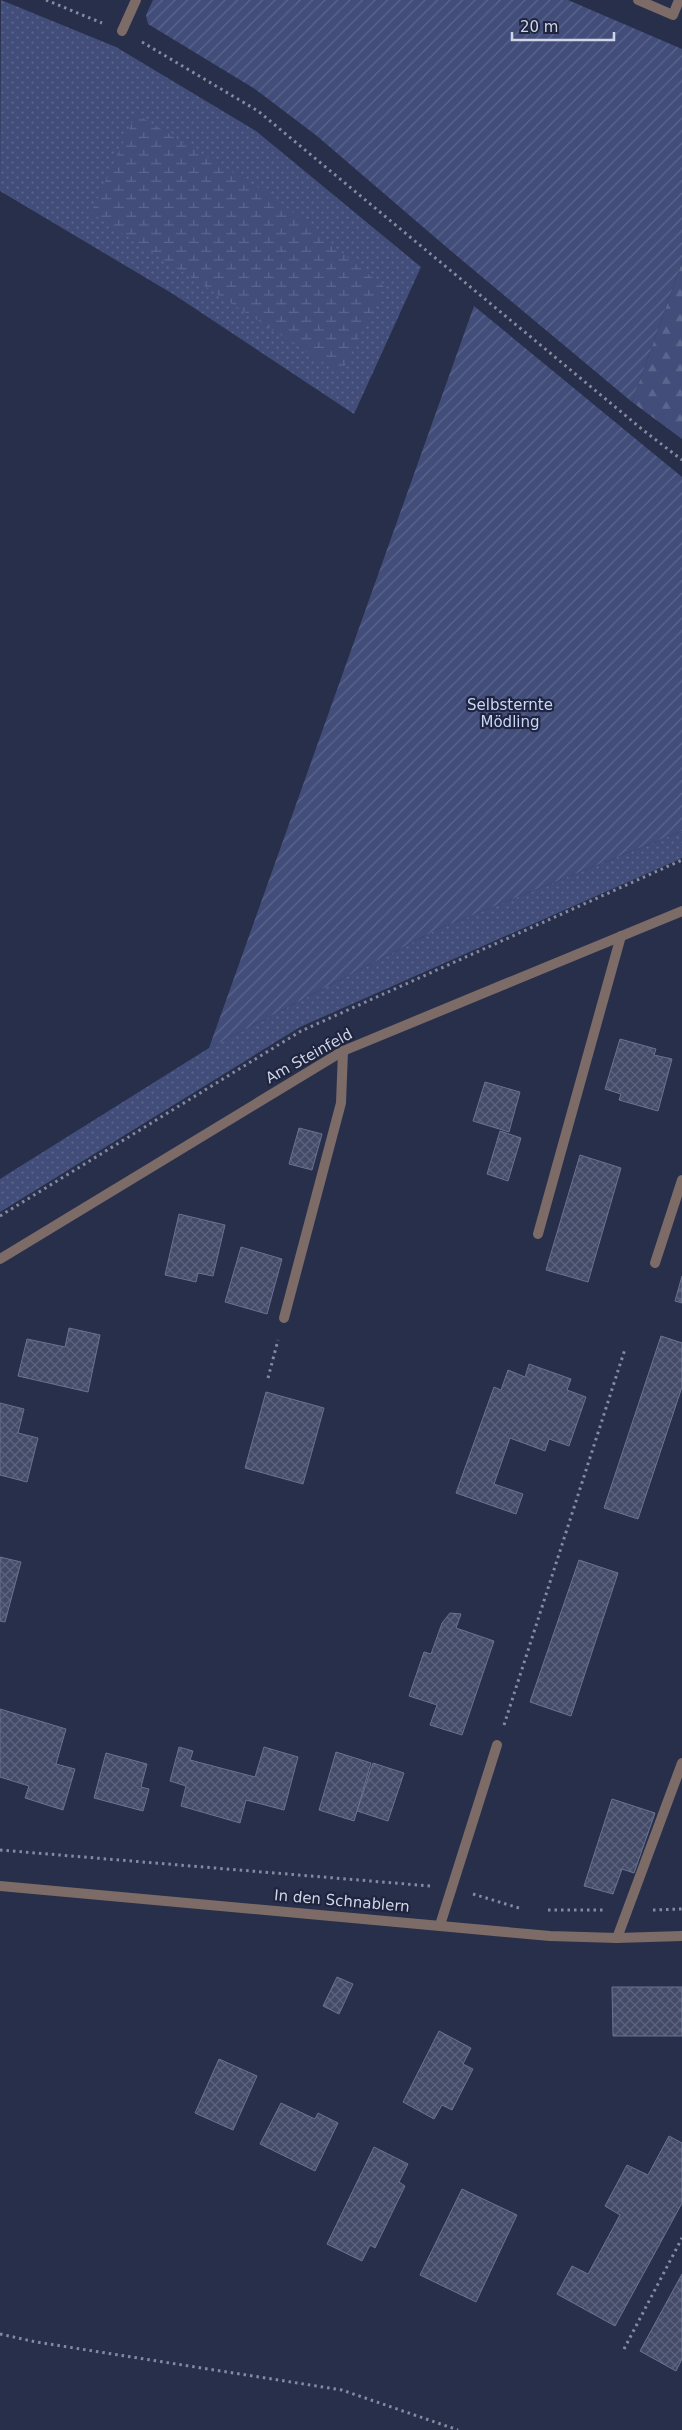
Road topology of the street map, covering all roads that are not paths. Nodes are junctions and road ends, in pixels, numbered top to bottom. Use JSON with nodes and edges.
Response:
{"nodes":[{"id":1,"x":136,"y":0,"type":"edge"},
{"id":2,"x":638,"y":0,"type":"edge"},
{"id":3,"x":679,"y":0,"type":"edge"},
{"id":4,"x":122,"y":30,"type":"road end"},
{"id":5,"x":682,"y":911,"type":"edge"},
{"id":6,"x":622,"y":936,"type":"junction"},
{"id":7,"x":343,"y":1051,"type":"junction"},
{"id":8,"x":682,"y":1180,"type":"edge"},
{"id":9,"x":538,"y":1234,"type":"dead end"},
{"id":10,"x":0,"y":1259,"type":"edge"},
{"id":11,"x":655,"y":1263,"type":"dead end"},
{"id":12,"x":284,"y":1318,"type":"road end"},
{"id":13,"x":498,"y":1745,"type":"road end"},
{"id":14,"x":682,"y":1762,"type":"edge"},
{"id":15,"x":0,"y":1886,"type":"edge"},
{"id":16,"x":440,"y":1925,"type":"junction"},
{"id":17,"x":682,"y":1936,"type":"edge"},
{"id":18,"x":617,"y":1938,"type":"junction"}],
"edges":[{"from":1,"to":4,"type":"street"},
{"from":2,"to":3,"type":"street"},
{"from":5,"to":6,"type":"street","name":"Am Steinfeld"},
{"from":6,"to":7,"type":"street","name":"Am Steinfeld"},
{"from":6,"to":9,"type":"street"},
{"from":7,"to":10,"type":"street","name":"Am Steinfeld"},
{"from":7,"to":12,"type":"street"},
{"from":8,"to":11,"type":"street"},
{"from":13,"to":16,"type":"street"},
{"from":14,"to":18,"type":"street"},
{"from":15,"to":16,"type":"street","name":"In den Schnablern"},
{"from":16,"to":18,"type":"street","name":"In den Schnablern"},
{"from":17,"to":18,"type":"street","name":"In den Schnablern"}]}
